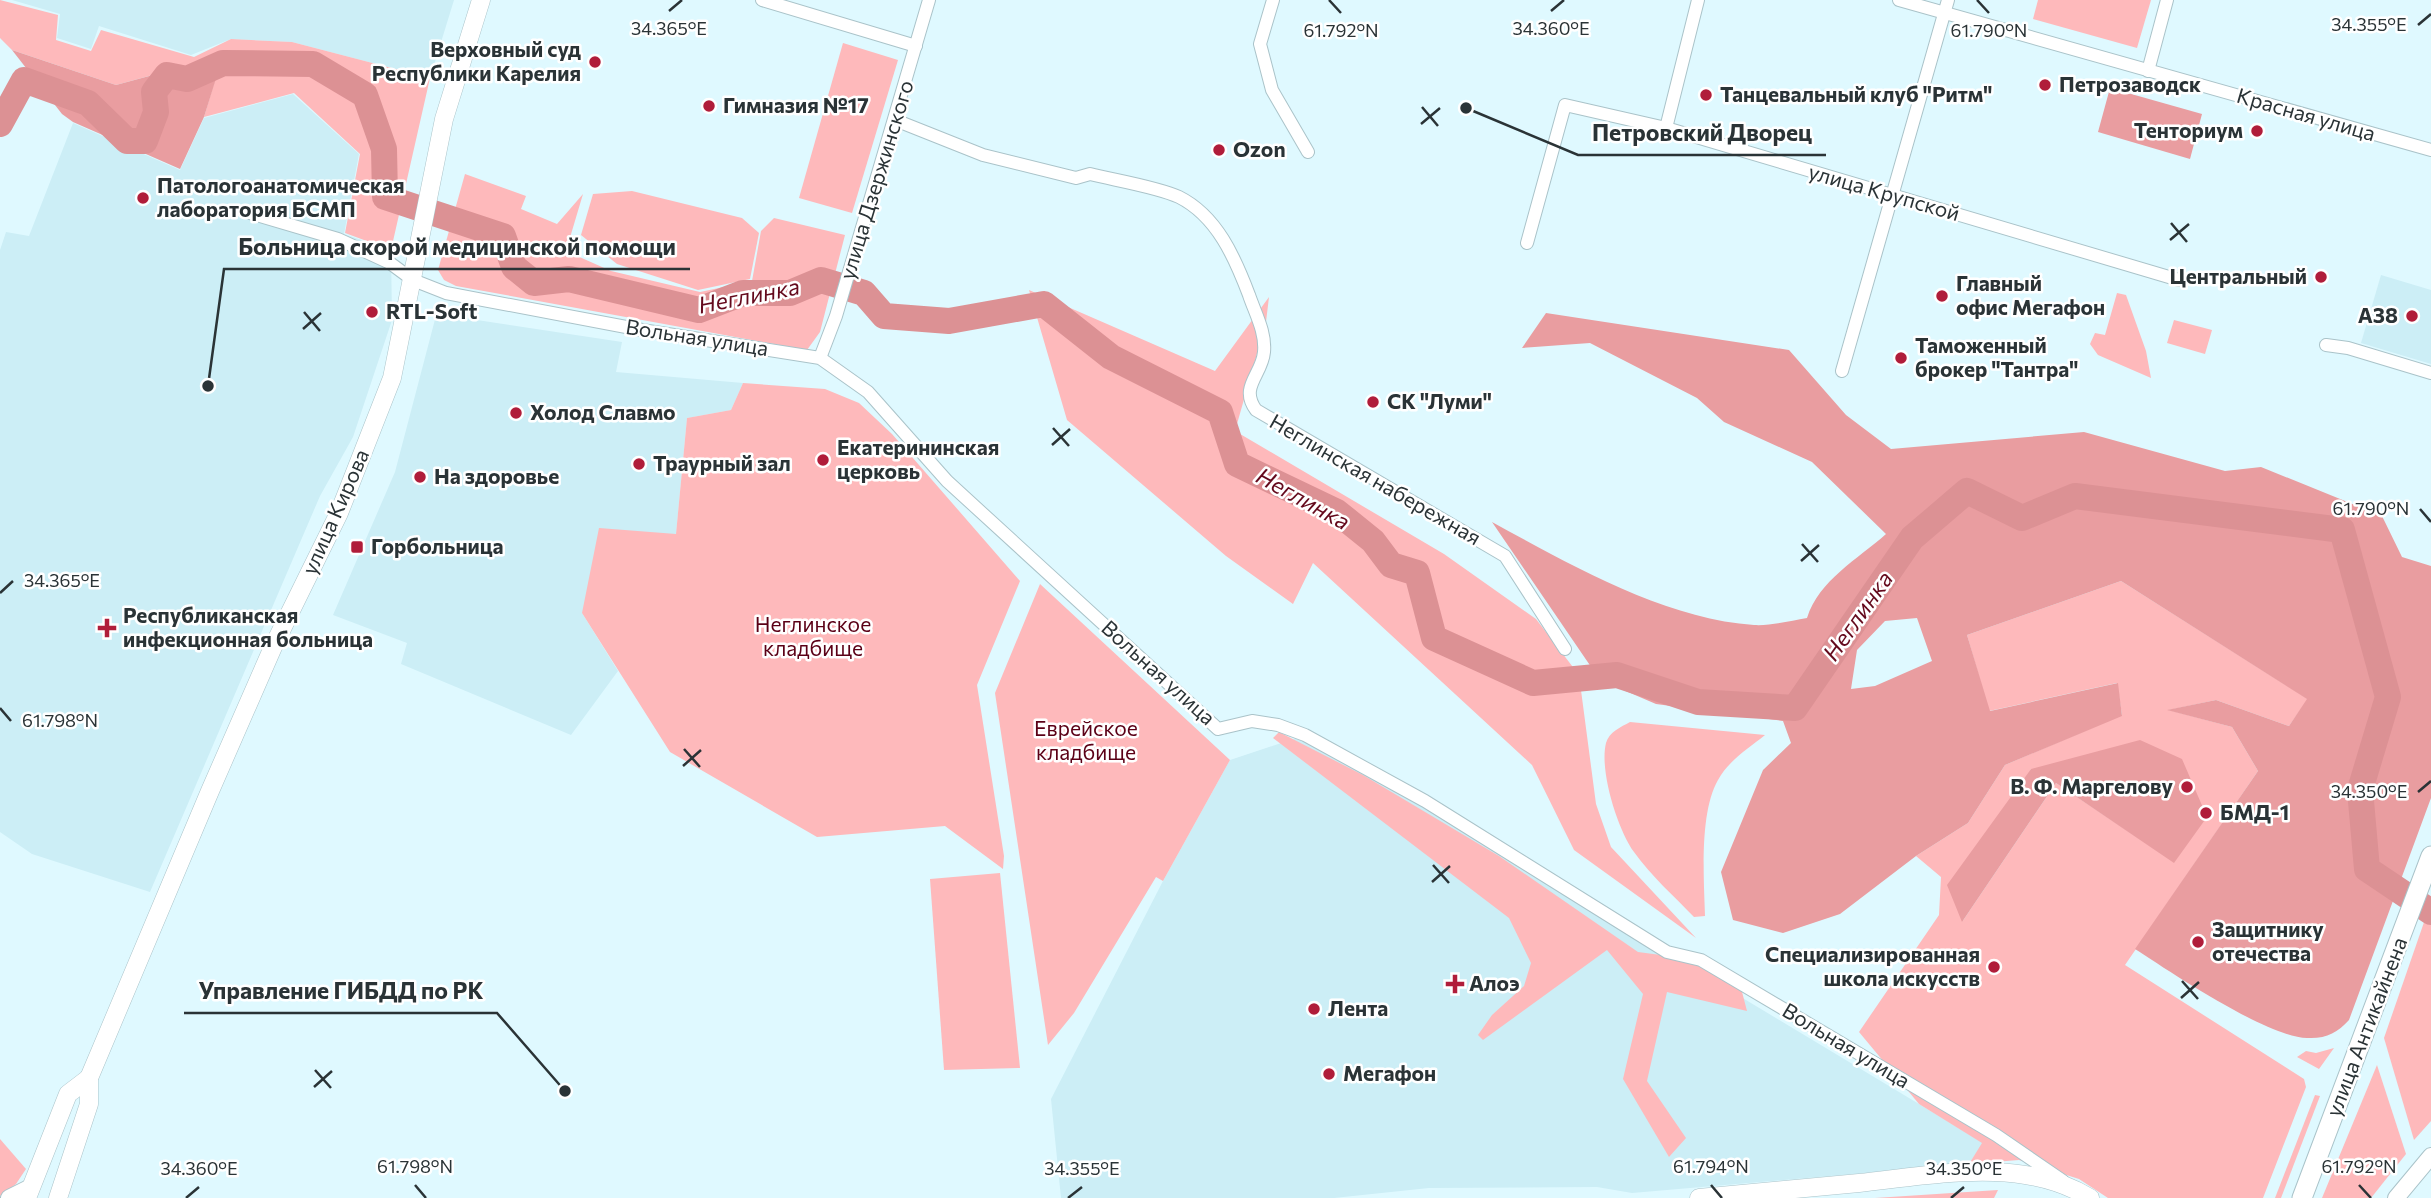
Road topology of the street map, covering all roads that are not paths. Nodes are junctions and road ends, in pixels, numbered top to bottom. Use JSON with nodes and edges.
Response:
{"nodes":[{"id":1,"x":481,"y":0,"type":"edge"},
{"id":2,"x":762,"y":0,"type":"edge"},
{"id":3,"x":929,"y":0,"type":"edge"},
{"id":4,"x":1273,"y":0,"type":"edge"},
{"id":5,"x":1698,"y":0,"type":"edge"},
{"id":6,"x":1899,"y":0,"type":"edge"},
{"id":7,"x":2167,"y":0,"type":"edge"},
{"id":8,"x":1946,"y":6,"type":"edge"},
{"id":9,"x":916,"y":46,"type":"junction"},
{"id":10,"x":2148,"y":71,"type":"junction"},
{"id":11,"x":895,"y":120,"type":"junction"},
{"id":12,"x":1667,"y":128,"type":"junction"},
{"id":13,"x":2431,"y":150,"type":"edge"},
{"id":14,"x":1308,"y":152,"type":"dead end"},
{"id":15,"x":1891,"y":196,"type":"junction"},
{"id":16,"x":250,"y":213,"type":"dead end"},
{"id":17,"x":1527,"y":243,"type":"dead end"},
{"id":18,"x":413,"y":280,"type":"junction"},
{"id":19,"x":2179,"y":280,"type":"dead end"},
{"id":20,"x":2326,"y":345,"type":"dead end"},
{"id":21,"x":820,"y":358,"type":"junction"},
{"id":22,"x":1842,"y":371,"type":"dead end"},
{"id":23,"x":2431,"y":373,"type":"edge"},
{"id":24,"x":1565,"y":649,"type":"dead end"},
{"id":25,"x":2431,"y":856,"type":"edge"},
{"id":26,"x":89,"y":1077,"type":"junction"},
{"id":27,"x":2430,"y":1159,"type":"edge"},
{"id":28,"x":2066,"y":1183,"type":"junction"},
{"id":29,"x":29,"y":1192,"type":"edge"},
{"id":30,"x":9,"y":1198,"type":"edge"},
{"id":31,"x":58,"y":1198,"type":"edge"},
{"id":32,"x":1699,"y":1198,"type":"edge"},
{"id":33,"x":2091,"y":1198,"type":"edge"},
{"id":34,"x":2302,"y":1198,"type":"edge"},
{"id":35,"x":2396,"y":1198,"type":"edge"}],
"edges":[{"from":1,"to":18,"type":"main road","name":"улица Кирова"},
{"from":2,"to":9,"type":"street"},
{"from":3,"to":9,"type":"street","name":"улица Дзержинского"},
{"from":4,"to":14,"type":"street"},
{"from":5,"to":12,"type":"street"},
{"from":6,"to":8,"type":"street","name":"Красная улица"},
{"from":7,"to":10,"type":"street"},
{"from":8,"to":10,"type":"street","name":"Красная улица"},
{"from":8,"to":15,"type":"street"},
{"from":9,"to":11,"type":"street","name":"улица Дзержинского"},
{"from":10,"to":13,"type":"street","name":"Красная улица"},
{"from":11,"to":21,"type":"street","name":"улица Дзержинского"},
{"from":11,"to":24,"type":"street","name":"Неглинская набережная"},
{"from":12,"to":15,"type":"street","name":"улица Крупской"},
{"from":12,"to":17,"type":"street","name":"улица Крупской"},
{"from":15,"to":19,"type":"street","name":"улица Крупской"},
{"from":15,"to":22,"type":"street"},
{"from":16,"to":18,"type":"street","name":"Вольная улица"},
{"from":18,"to":21,"type":"street","name":"Вольная улица"},
{"from":18,"to":26,"type":"main road","name":"улица Кирова"},
{"from":20,"to":23,"type":"street"},
{"from":21,"to":28,"type":"street","name":"Вольная улица"},
{"from":25,"to":34,"type":"main road","name":"улица Антикайнена"},
{"from":26,"to":29,"type":"main road","name":"улица Кирова"},
{"from":26,"to":31,"type":"main road","name":"улица Кирова"},
{"from":27,"to":35,"type":"street"},
{"from":28,"to":32,"type":"main road"},
{"from":28,"to":33,"type":"main road"},
{"from":29,"to":30,"type":"street"}]}
